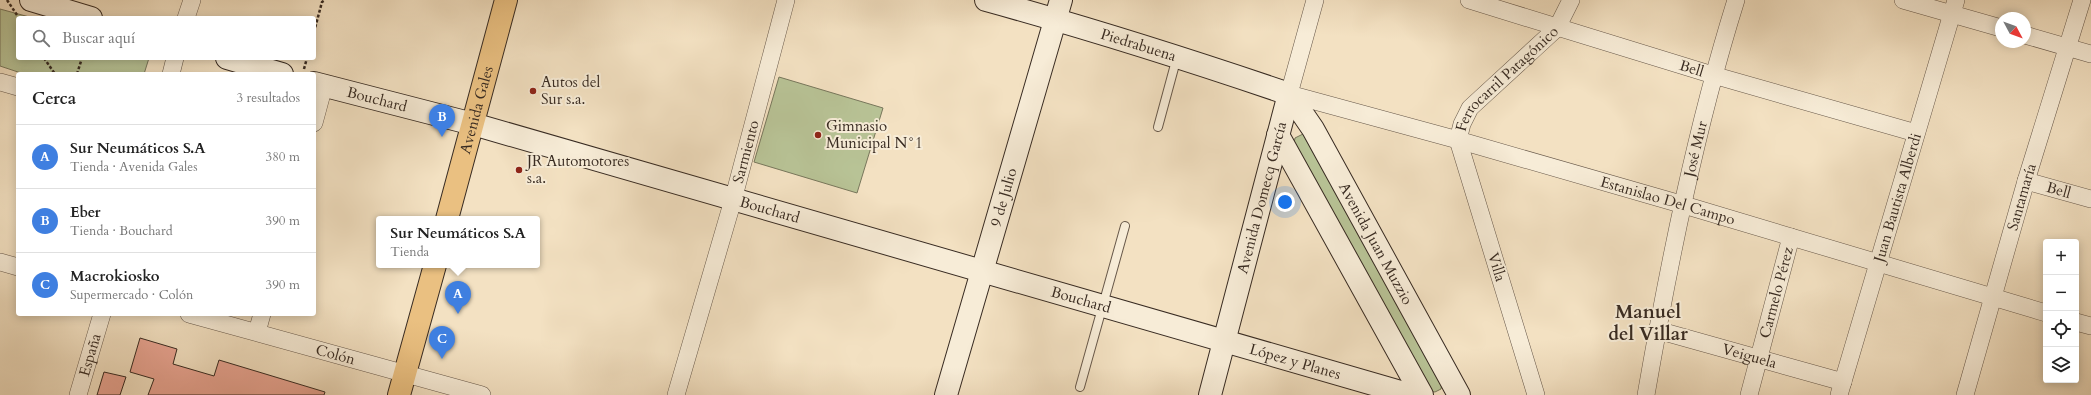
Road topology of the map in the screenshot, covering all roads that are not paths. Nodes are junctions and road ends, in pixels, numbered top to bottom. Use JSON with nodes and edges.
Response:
{"nodes":[{"id":1,"x":31,"y":0,"type":"edge"},
{"id":2,"x":192,"y":0,"type":"edge"},
{"id":3,"x":506,"y":0,"type":"edge"},
{"id":4,"x":786,"y":0,"type":"edge"},
{"id":5,"x":986,"y":0,"type":"edge"},
{"id":6,"x":1315,"y":0,"type":"edge"},
{"id":7,"x":1469,"y":0,"type":"edge"},
{"id":8,"x":1571,"y":0,"type":"edge"},
{"id":9,"x":1736,"y":0,"type":"edge"},
{"id":10,"x":1903,"y":0,"type":"edge"},
{"id":11,"x":2082,"y":0,"type":"edge"},
{"id":12,"x":1954,"y":6,"type":"edge"},
{"id":13,"x":1058,"y":9,"type":"edge"},
{"id":14,"x":84,"y":16,"type":"edge"},
{"id":15,"x":187,"y":16,"type":"edge"},
{"id":16,"x":1995,"y":25,"type":"edge"},
{"id":17,"x":1557,"y":28,"type":"junction"},
{"id":18,"x":2031,"y":37,"type":"edge"},
{"id":19,"x":2068,"y":48,"type":"junction"},
{"id":20,"x":2091,"y":54,"type":"edge"},
{"id":21,"x":1177,"y":56,"type":"junction"},
{"id":22,"x":174,"y":60,"type":"edge"},
{"id":23,"x":234,"y":60,"type":"edge"},
{"id":24,"x":171,"y":72,"type":"edge"},
{"id":25,"x":275,"y":72,"type":"edge"},
{"id":26,"x":1713,"y":75,"type":"junction"},
{"id":27,"x":0,"y":82,"type":"edge"},
{"id":28,"x":319,"y":85,"type":"edge"},
{"id":29,"x":16,"y":86,"type":"edge"},
{"id":30,"x":1289,"y":94,"type":"junction"},
{"id":31,"x":316,"y":108,"type":"edge"},
{"id":32,"x":473,"y":124,"type":"junction"},
{"id":33,"x":1158,"y":127,"type":"dead end"},
{"id":34,"x":1916,"y":133,"type":"junction"},
{"id":35,"x":1278,"y":135,"type":"junction"},
{"id":36,"x":1458,"y":140,"type":"junction"},
{"id":37,"x":2026,"y":181,"type":"junction"},
{"id":38,"x":2091,"y":199,"type":"edge"},
{"id":39,"x":733,"y":200,"type":"junction"},
{"id":40,"x":1684,"y":205,"type":"junction"},
{"id":41,"x":448,"y":216,"type":"edge"},
{"id":42,"x":1125,"y":226,"type":"dead end"},
{"id":43,"x":1791,"y":237,"type":"junction"},
{"id":44,"x":0,"y":262,"type":"edge"},
{"id":45,"x":1877,"y":262,"type":"junction"},
{"id":46,"x":16,"y":266,"type":"edge"},
{"id":47,"x":434,"y":268,"type":"edge"},
{"id":48,"x":982,"y":270,"type":"junction"},
{"id":49,"x":1993,"y":298,"type":"junction"},
{"id":50,"x":1102,"y":307,"type":"junction"},
{"id":51,"x":2043,"y":312,"type":"edge"},
{"id":52,"x":101,"y":316,"type":"edge"},
{"id":53,"x":197,"y":316,"type":"edge"},
{"id":54,"x":261,"y":316,"type":"edge"},
{"id":55,"x":2079,"y":323,"type":"edge"},
{"id":56,"x":2091,"y":326,"type":"edge"},
{"id":57,"x":1657,"y":330,"type":"junction"},
{"id":58,"x":257,"y":332,"type":"junction"},
{"id":59,"x":1225,"y":341,"type":"junction"},
{"id":60,"x":1759,"y":358,"type":"junction"},
{"id":61,"x":405,"y":374,"type":"junction"},
{"id":62,"x":1080,"y":387,"type":"dead end"},
{"id":63,"x":1841,"y":388,"type":"edge"},
{"id":64,"x":78,"y":395,"type":"edge"},
{"id":65,"x":399,"y":395,"type":"edge"},
{"id":66,"x":482,"y":395,"type":"edge"},
{"id":67,"x":676,"y":395,"type":"edge"},
{"id":68,"x":946,"y":395,"type":"edge"},
{"id":69,"x":1210,"y":395,"type":"edge"},
{"id":70,"x":1411,"y":395,"type":"edge"},
{"id":71,"x":1422,"y":395,"type":"edge"},
{"id":72,"x":1459,"y":395,"type":"edge"},
{"id":73,"x":1536,"y":395,"type":"edge"},
{"id":74,"x":1646,"y":395,"type":"edge"},
{"id":75,"x":1749,"y":395,"type":"edge"},
{"id":76,"x":1965,"y":395,"type":"edge"}],
"edges":[{"from":1,"to":14,"type":"main road"},
{"from":2,"to":15,"type":"street"},
{"from":3,"to":32,"type":"main road","name":"Avenida Gales"},
{"from":4,"to":39,"type":"street","name":"Sarmiento"},
{"from":5,"to":13,"type":"main road","name":"Piedrabuena"},
{"from":6,"to":30,"type":"street","name":"Avenida Domecq García"},
{"from":7,"to":17,"type":"street","name":"Bell"},
{"from":8,"to":17,"type":"street","name":"Ferrocarril Patagónico"},
{"from":9,"to":26,"type":"street","name":"José Mur"},
{"from":10,"to":12,"type":"street"},
{"from":11,"to":19,"type":"street","name":"Santamaría"},
{"from":12,"to":16,"type":"street"},
{"from":12,"to":34,"type":"street","name":"Juan Bautista Alberdi"},
{"from":13,"to":21,"type":"main road","name":"Piedrabuena"},
{"from":13,"to":48,"type":"main road","name":"9 de Julio"},
{"from":17,"to":26,"type":"street","name":"Bell"},
{"from":17,"to":36,"type":"street","name":"Ferrocarril Patagónico"},
{"from":18,"to":19,"type":"street"},
{"from":19,"to":20,"type":"street"},
{"from":19,"to":37,"type":"street","name":"Santamaría"},
{"from":21,"to":30,"type":"main road","name":"Piedrabuena"},
{"from":21,"to":33,"type":"lane"},
{"from":22,"to":24,"type":"street"},
{"from":23,"to":25,"type":"main road"},
{"from":26,"to":34,"type":"street","name":"Bell"},
{"from":26,"to":40,"type":"street","name":"José Mur"},
{"from":27,"to":29,"type":"street"},
{"from":28,"to":31,"type":"street"},
{"from":28,"to":32,"type":"main road","name":"Bouchard"},
{"from":30,"to":35,"type":"main road","name":"Avenida Domecq García"},
{"from":30,"to":36,"type":"street","name":"Estanislao Del Campo"},
{"from":30,"to":72,"type":"main road","name":"Avenida Juan Muzzio"},
{"from":32,"to":39,"type":"main road","name":"Bouchard"},
{"from":32,"to":41,"type":"main road","name":"Avenida Gales"},
{"from":34,"to":45,"type":"street","name":"Juan Bautista Alberdi"},
{"from":35,"to":59,"type":"main road","name":"Avenida Domecq García"},
{"from":35,"to":71,"type":"main road"},
{"from":36,"to":40,"type":"street","name":"Estanislao Del Campo"},
{"from":36,"to":73,"type":"street","name":"Villa"},
{"from":37,"to":38,"type":"street","name":"Bell"},
{"from":37,"to":49,"type":"street","name":"Santamaría"},
{"from":39,"to":48,"type":"main road","name":"Bouchard"},
{"from":39,"to":67,"type":"street","name":"Sarmiento"},
{"from":40,"to":43,"type":"street","name":"Estanislao Del Campo"},
{"from":40,"to":57,"type":"street","name":"José Mur"},
{"from":42,"to":50,"type":"lane"},
{"from":43,"to":45,"type":"street","name":"Estanislao Del Campo"},
{"from":43,"to":60,"type":"street","name":"Carmelo Pérez"},
{"from":44,"to":46,"type":"street"},
{"from":45,"to":49,"type":"street","name":"Estanislao Del Campo"},
{"from":45,"to":63,"type":"street","name":"Juan Bautista Alberdi"},
{"from":47,"to":61,"type":"main road"},
{"from":48,"to":50,"type":"main road","name":"Bouchard"},
{"from":48,"to":68,"type":"main road","name":"9 de Julio"},
{"from":49,"to":51,"type":"street","name":"Estanislao Del Campo"},
{"from":49,"to":76,"type":"street","name":"Santamaría"},
{"from":50,"to":59,"type":"main road","name":"Bouchard"},
{"from":50,"to":62,"type":"lane"},
{"from":52,"to":64,"type":"street","name":"España"},
{"from":53,"to":58,"type":"street","name":"Colón"},
{"from":54,"to":58,"type":"street"},
{"from":55,"to":56,"type":"street"},
{"from":57,"to":60,"type":"street","name":"Veiguela"},
{"from":57,"to":74,"type":"street","name":"José Mur"},
{"from":58,"to":61,"type":"street","name":"Colón"},
{"from":59,"to":69,"type":"main road","name":"Avenida Domecq García"},
{"from":59,"to":70,"type":"main road","name":"López y Planes"},
{"from":60,"to":63,"type":"street","name":"Veiguela"},
{"from":60,"to":75,"type":"street","name":"Carmelo Pérez"},
{"from":61,"to":65,"type":"main road"},
{"from":61,"to":66,"type":"street","name":"Colón"}]}
